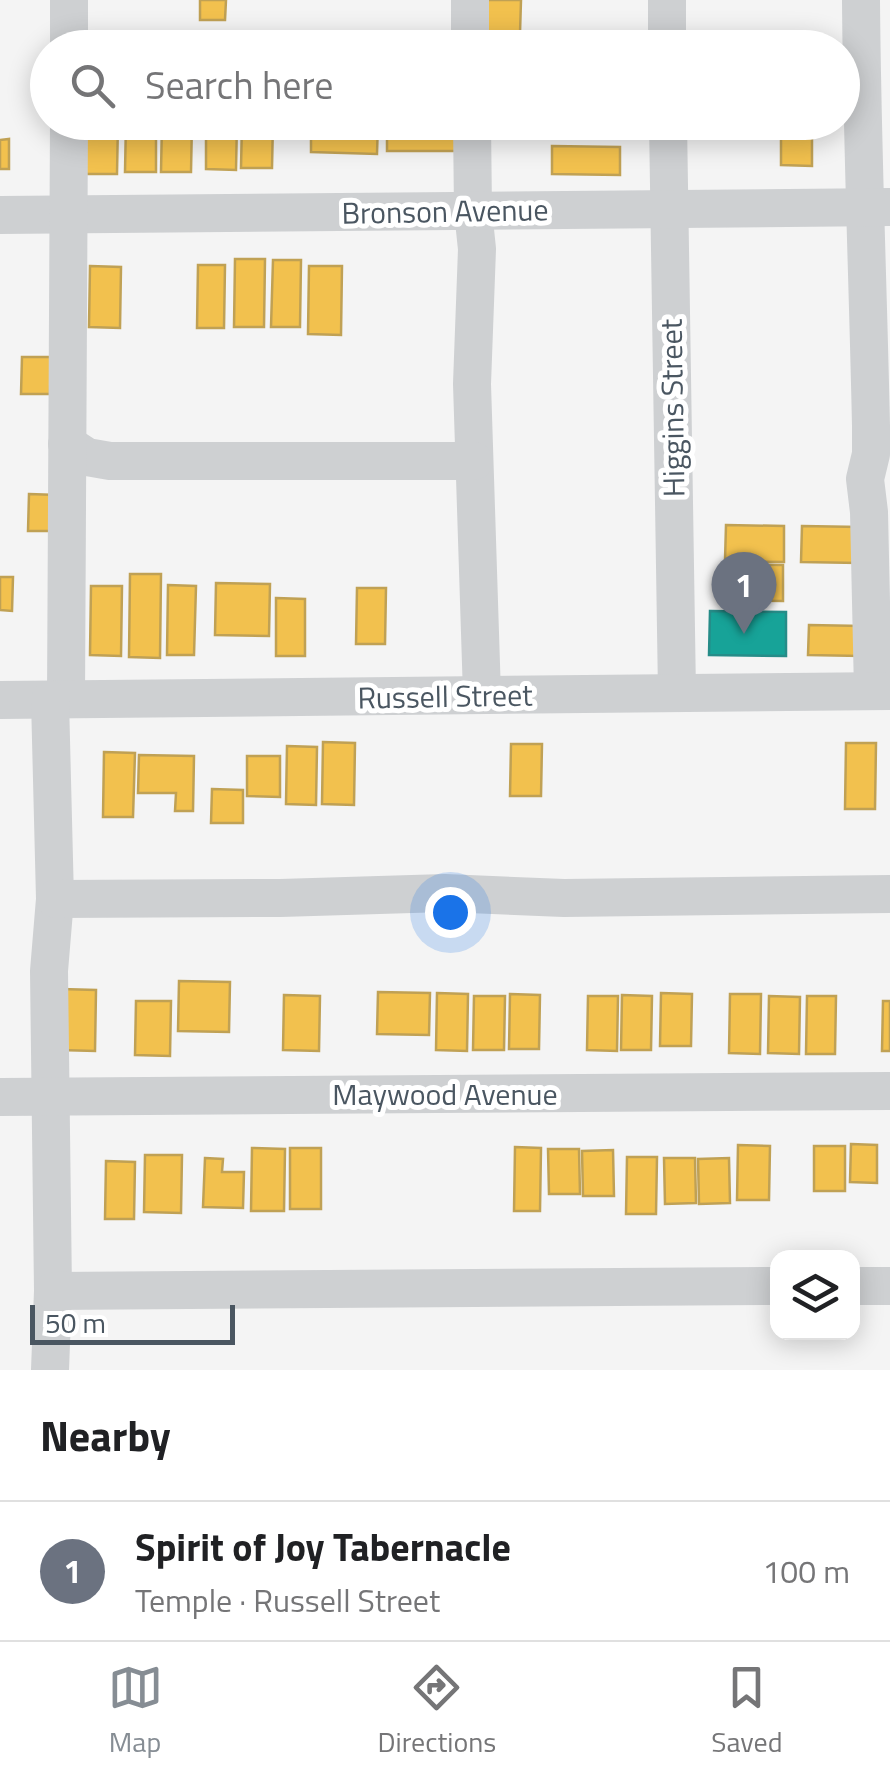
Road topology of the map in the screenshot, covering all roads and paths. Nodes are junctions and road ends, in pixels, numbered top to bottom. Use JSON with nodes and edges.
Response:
{"nodes":[{"id":1,"x":69,"y":0,"type":"edge"},
{"id":2,"x":470,"y":0,"type":"edge"},
{"id":3,"x":666,"y":0,"type":"edge"},
{"id":4,"x":861,"y":0,"type":"edge"},
{"id":5,"x":69,"y":30,"type":"edge"},
{"id":6,"x":470,"y":30,"type":"edge"},
{"id":7,"x":667,"y":30,"type":"edge"},
{"id":8,"x":69,"y":140,"type":"edge"},
{"id":9,"x":472,"y":140,"type":"edge"},
{"id":10,"x":668,"y":140,"type":"edge"},
{"id":11,"x":878,"y":207,"type":"edge"},
{"id":12,"x":670,"y":209,"type":"junction"},
{"id":13,"x":473,"y":211,"type":"junction"},
{"id":14,"x":0,"y":215,"type":"edge"},
{"id":15,"x":68,"y":215,"type":"junction"},
{"id":16,"x":67,"y":444,"type":"junction"},
{"id":17,"x":881,"y":454,"type":"edge"},
{"id":18,"x":474,"y":460,"type":"junction"},
{"id":19,"x":881,"y":691,"type":"edge"},
{"id":20,"x":677,"y":693,"type":"junction"},
{"id":21,"x":482,"y":696,"type":"junction"},
{"id":22,"x":0,"y":700,"type":"edge"},
{"id":23,"x":58,"y":700,"type":"junction"},
{"id":24,"x":890,"y":894,"type":"edge"},
{"id":25,"x":54,"y":899,"type":"junction"},
{"id":26,"x":890,"y":1091,"type":"edge"},
{"id":27,"x":51,"y":1097,"type":"junction"},
{"id":28,"x":0,"y":1098,"type":"edge"},
{"id":29,"x":770,"y":1286,"type":"edge"},
{"id":30,"x":860,"y":1286,"type":"edge"},
{"id":31,"x":890,"y":1286,"type":"edge"},
{"id":32,"x":52,"y":1291,"type":"junction"},
{"id":33,"x":50,"y":1370,"type":"edge"}],
"edges":[{"from":1,"to":5,"type":"street"},
{"from":2,"to":6,"type":"street"},
{"from":3,"to":7,"type":"street"},
{"from":4,"to":11,"type":"street"},
{"from":8,"to":15,"type":"street"},
{"from":9,"to":13,"type":"street"},
{"from":10,"to":12,"type":"street","name":"Higgins Street"},
{"from":11,"to":12,"type":"street","name":"Bronson Avenue"},
{"from":11,"to":17,"type":"street"},
{"from":12,"to":13,"type":"street","name":"Bronson Avenue"},
{"from":12,"to":20,"type":"street","name":"Higgins Street"},
{"from":13,"to":15,"type":"street","name":"Bronson Avenue"},
{"from":13,"to":18,"type":"street"},
{"from":14,"to":15,"type":"street","name":"Bronson Avenue"},
{"from":15,"to":16,"type":"street"},
{"from":16,"to":18,"type":"street"},
{"from":16,"to":23,"type":"street"},
{"from":17,"to":19,"type":"street"},
{"from":18,"to":21,"type":"street"},
{"from":19,"to":20,"type":"street","name":"Russell Street"},
{"from":20,"to":21,"type":"street","name":"Russell Street"},
{"from":21,"to":23,"type":"street","name":"Russell Street"},
{"from":22,"to":23,"type":"street","name":"Russell Street"},
{"from":23,"to":25,"type":"street"},
{"from":24,"to":25,"type":"street"},
{"from":25,"to":27,"type":"street"},
{"from":26,"to":27,"type":"street","name":"Maywood Avenue"},
{"from":27,"to":28,"type":"street","name":"Maywood Avenue"},
{"from":27,"to":32,"type":"street"},
{"from":29,"to":32,"type":"street"},
{"from":30,"to":31,"type":"street"},
{"from":32,"to":33,"type":"street"}]}
